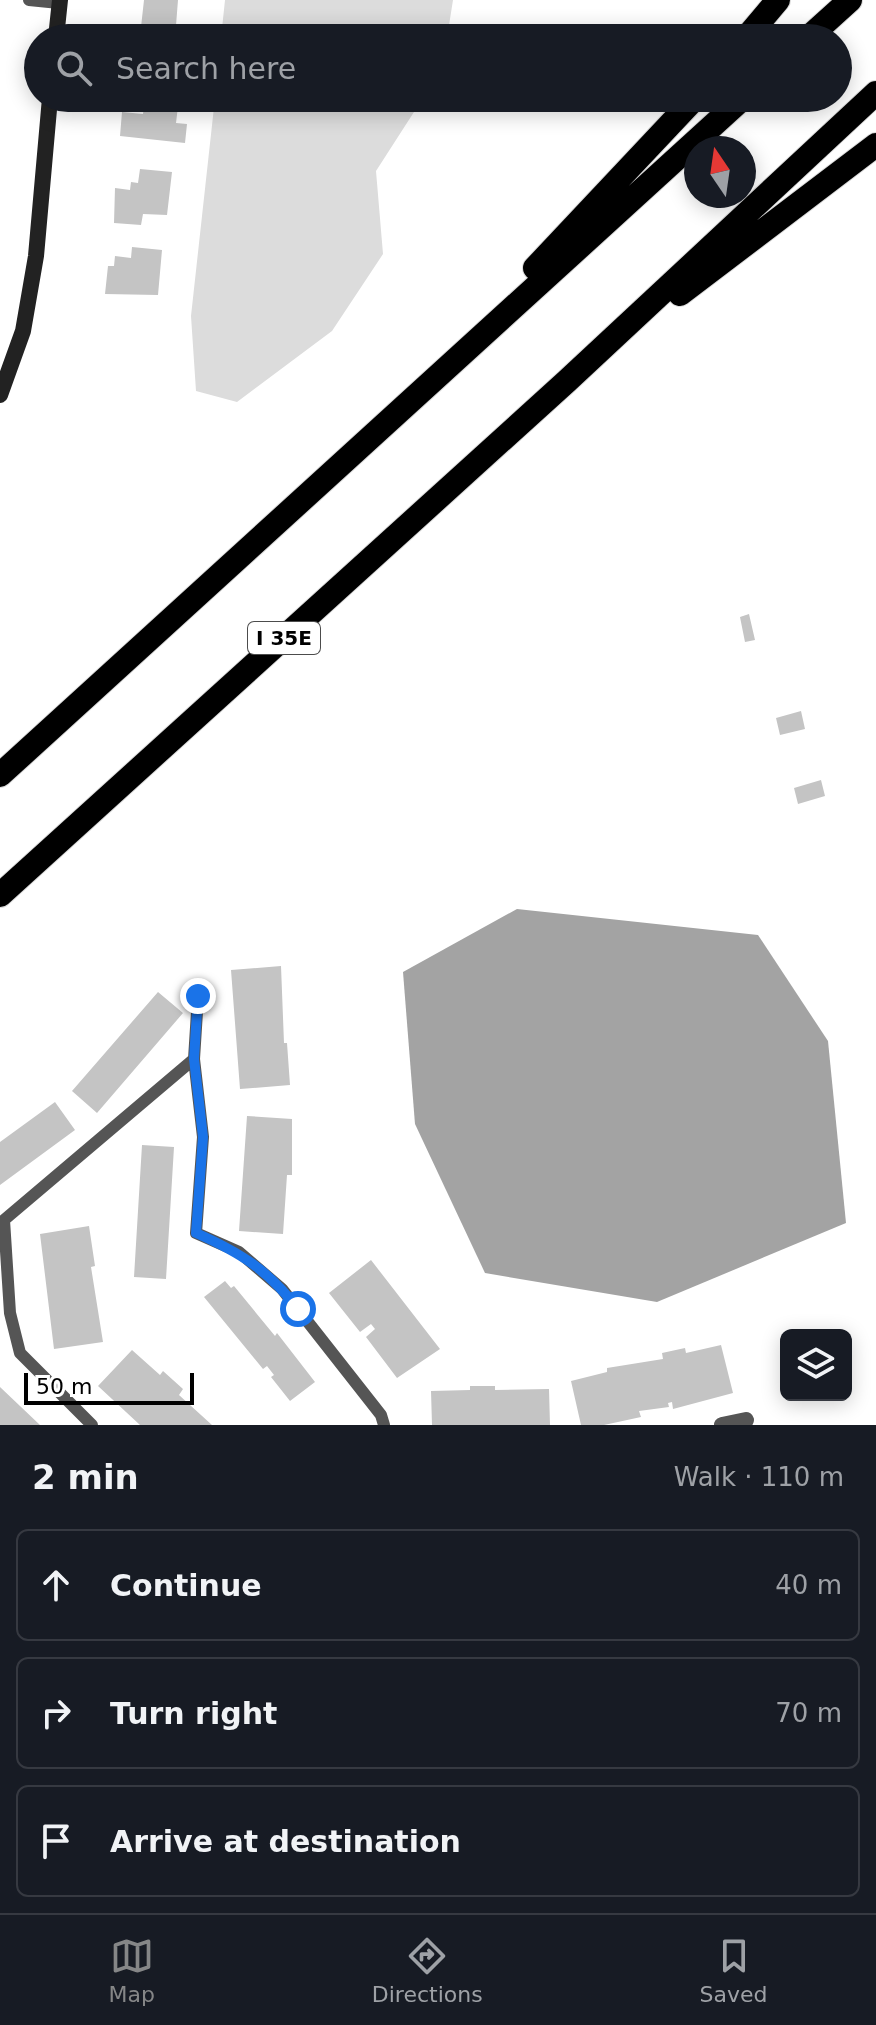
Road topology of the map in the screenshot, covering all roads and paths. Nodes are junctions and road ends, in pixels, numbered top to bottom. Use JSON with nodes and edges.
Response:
{"nodes":[{"id":1,"x":29,"y":0,"type":"edge"},
{"id":2,"x":778,"y":0,"type":"edge"},
{"id":3,"x":850,"y":0,"type":"edge"},
{"id":4,"x":60,"y":2,"type":"edge"},
{"id":5,"x":58,"y":24,"type":"edge"},
{"id":6,"x":758,"y":24,"type":"edge"},
{"id":7,"x":823,"y":24,"type":"edge"},
{"id":8,"x":876,"y":93,"type":"edge"},
{"id":9,"x":49,"y":112,"type":"edge"},
{"id":10,"x":682,"y":112,"type":"edge"},
{"id":11,"x":728,"y":112,"type":"edge"},
{"id":12,"x":876,"y":145,"type":"edge"},
{"id":13,"x":567,"y":381,"type":"junction"},
{"id":14,"x":0,"y":395,"type":"edge"},
{"id":15,"x":386,"y":423,"type":"junction"},
{"id":16,"x":0,"y":775,"type":"edge"},
{"id":17,"x":0,"y":895,"type":"edge"},
{"id":18,"x":198,"y":996,"type":"dead end"},
{"id":19,"x":194,"y":1059,"type":"junction"},
{"id":20,"x":746,"y":1420,"type":"dead end"},
{"id":21,"x":92,"y":1425,"type":"edge"},
{"id":22,"x":384,"y":1425,"type":"edge"},
{"id":23,"x":722,"y":1425,"type":"edge"}],
"edges":[{"from":1,"to":4,"type":"lane"},
{"from":2,"to":6,"type":"highway"},
{"from":3,"to":7,"type":"highway"},
{"from":4,"to":5,"type":"street"},
{"from":8,"to":13,"type":"highway","number":"I 35E"},
{"from":9,"to":14,"type":"street"},
{"from":10,"to":15,"type":"highway"},
{"from":11,"to":15,"type":"highway"},
{"from":12,"to":13,"type":"highway"},
{"from":13,"to":17,"type":"highway","number":"I 35E"},
{"from":15,"to":16,"type":"highway"},
{"from":18,"to":19,"type":"lane"},
{"from":19,"to":21,"type":"lane"},
{"from":19,"to":22,"type":"lane"},
{"from":20,"to":23,"type":"street"}]}
